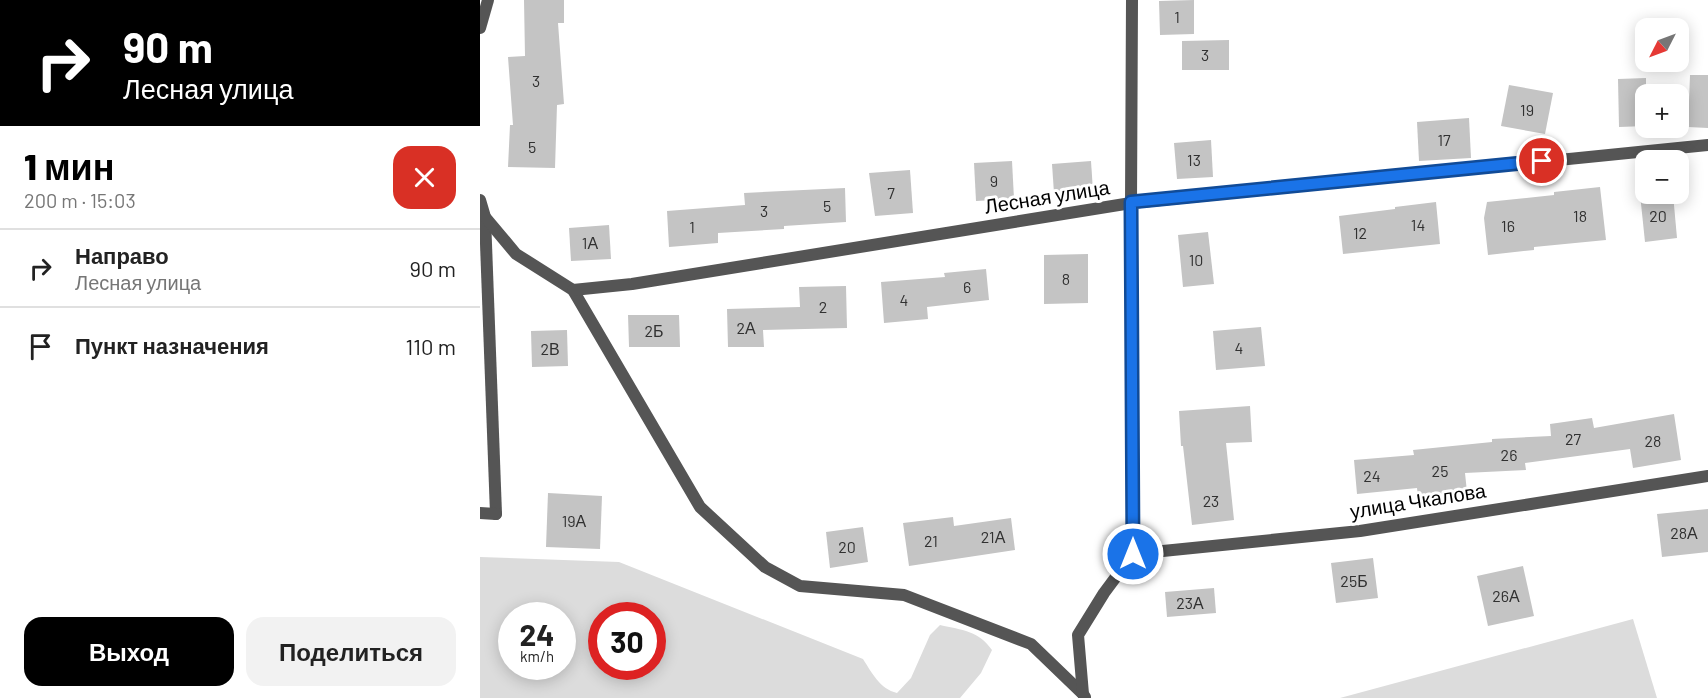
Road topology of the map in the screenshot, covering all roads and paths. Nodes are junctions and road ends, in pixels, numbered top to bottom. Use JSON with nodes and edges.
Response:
{"nodes":[{"id":1,"x":488,"y":0,"type":"edge"},
{"id":2,"x":1132,"y":0,"type":"edge"},
{"id":3,"x":480,"y":28,"type":"edge"},
{"id":4,"x":1708,"y":145,"type":"edge"},
{"id":5,"x":480,"y":200,"type":"edge"},
{"id":6,"x":1131,"y":202,"type":"junction"},
{"id":7,"x":485,"y":217,"type":"junction"},
{"id":8,"x":573,"y":290,"type":"junction"},
{"id":9,"x":1708,"y":476,"type":"edge"},
{"id":10,"x":480,"y":513,"type":"edge"},
{"id":11,"x":1133,"y":554,"type":"junction"},
{"id":12,"x":1085,"y":696,"type":"edge"}],
"edges":[{"from":1,"to":3,"type":"street"},
{"from":2,"to":6,"type":"street"},
{"from":4,"to":6,"type":"street","name":"Лесная улица"},
{"from":5,"to":7,"type":"street"},
{"from":6,"to":8,"type":"street","name":"Лесная улица"},
{"from":6,"to":11,"type":"street"},
{"from":7,"to":8,"type":"street"},
{"from":7,"to":10,"type":"street"},
{"from":8,"to":12,"type":"street"},
{"from":9,"to":11,"type":"street","name":"улица Чкалова"},
{"from":11,"to":12,"type":"street"}]}
